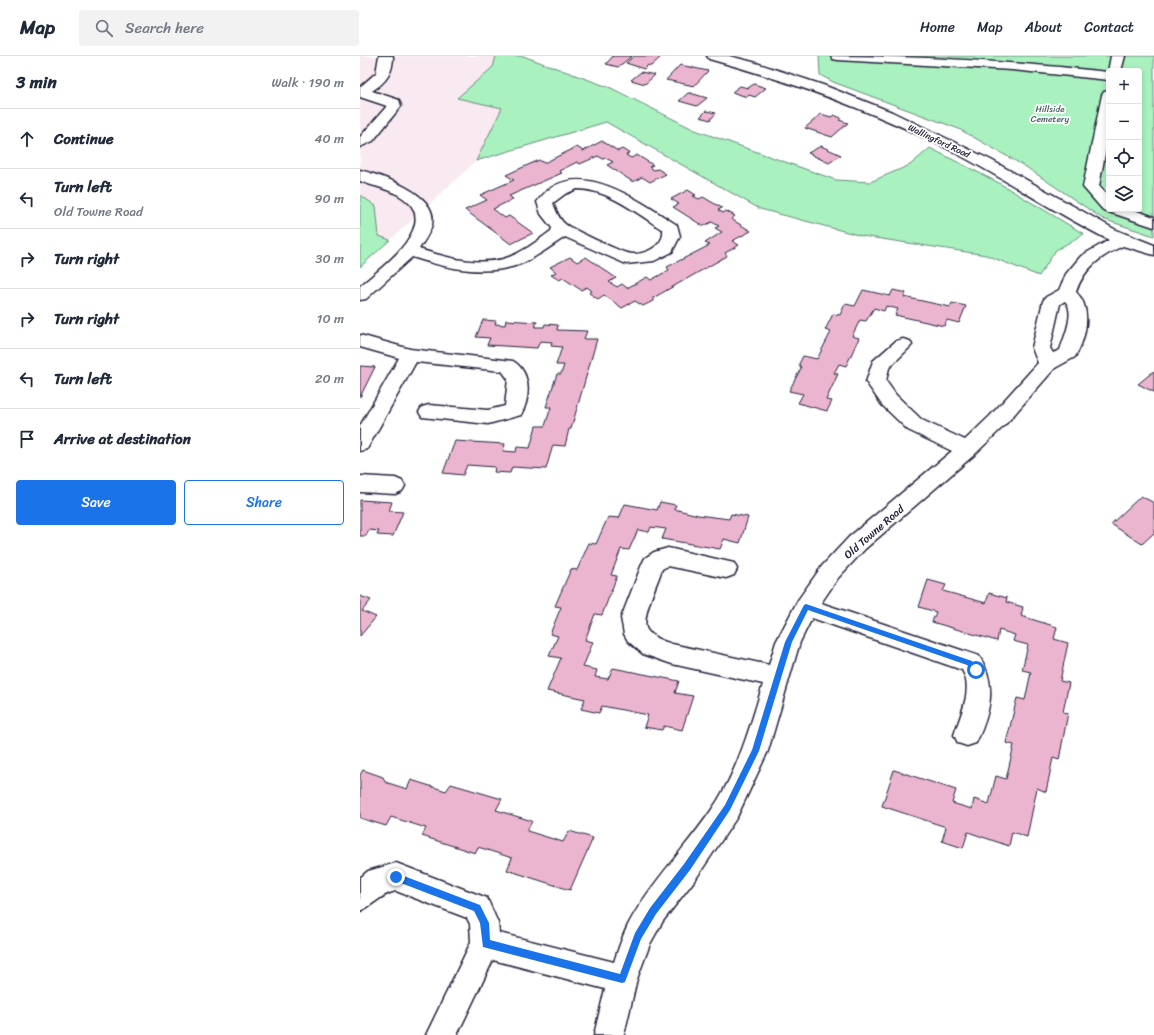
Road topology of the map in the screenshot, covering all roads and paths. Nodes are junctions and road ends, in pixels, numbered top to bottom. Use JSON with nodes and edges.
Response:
{"nodes":[{"id":1,"x":386,"y":56,"type":"edge"},
{"id":2,"x":718,"y":56,"type":"edge"},
{"id":3,"x":838,"y":56,"type":"edge"},
{"id":4,"x":1118,"y":56,"type":"edge"},
{"id":5,"x":1115,"y":68,"type":"edge"},
{"id":6,"x":1106,"y":76,"type":"edge"},
{"id":7,"x":360,"y":92,"type":"edge"},
{"id":8,"x":1107,"y":104,"type":"edge"},
{"id":9,"x":360,"y":143,"type":"edge"},
{"id":10,"x":360,"y":175,"type":"edge"},
{"id":11,"x":1106,"y":204,"type":"edge"},
{"id":12,"x":1125,"y":212,"type":"edge"},
{"id":13,"x":1154,"y":222,"type":"edge"},
{"id":14,"x":560,"y":228,"type":"junction"},
{"id":15,"x":1122,"y":240,"type":"junction"},
{"id":16,"x":1154,"y":250,"type":"edge"},
{"id":17,"x":409,"y":251,"type":"junction"},
{"id":18,"x":1067,"y":293,"type":"junction"},
{"id":19,"x":360,"y":295,"type":"edge"},
{"id":20,"x":360,"y":341,"type":"edge"},
{"id":21,"x":903,"y":345,"type":"dead end"},
{"id":22,"x":410,"y":355,"type":"junction"},
{"id":23,"x":1048,"y":364,"type":"junction"},
{"id":24,"x":429,"y":412,"type":"dead end"},
{"id":25,"x":360,"y":444,"type":"edge"},
{"id":26,"x":967,"y":450,"type":"junction"},
{"id":27,"x":360,"y":484,"type":"edge"},
{"id":28,"x":395,"y":486,"type":"dead end"},
{"id":29,"x":726,"y":569,"type":"dead end"},
{"id":30,"x":806,"y":606,"type":"junction"},
{"id":31,"x":778,"y":677,"type":"junction"},
{"id":32,"x":966,"y":735,"type":"dead end"},
{"id":33,"x":360,"y":897,"type":"edge"},
{"id":34,"x":486,"y":944,"type":"junction"},
{"id":35,"x":622,"y":979,"type":"junction"},
{"id":36,"x":441,"y":1035,"type":"edge"},
{"id":37,"x":609,"y":1035,"type":"edge"}],
"edges":[{"from":1,"to":7,"type":"street"},
{"from":2,"to":15,"type":"street","name":"Wallingford Road"},
{"from":3,"to":6,"type":"street"},
{"from":4,"to":5,"type":"street"},
{"from":7,"to":9,"type":"street"},
{"from":8,"to":11,"type":"street"},
{"from":10,"to":17,"type":"street"},
{"from":12,"to":13,"type":"street"},
{"from":14,"to":14,"type":"street"},
{"from":14,"to":17,"type":"street"},
{"from":15,"to":16,"type":"street","name":"Wallingford Road"},
{"from":15,"to":18,"type":"street"},
{"from":17,"to":19,"type":"street"},
{"from":18,"to":23,"type":"street"},
{"from":18,"to":23,"type":"street","name":"Old Towne Road"},
{"from":20,"to":22,"type":"street"},
{"from":21,"to":26,"type":"street"},
{"from":22,"to":24,"type":"street"},
{"from":22,"to":25,"type":"street"},
{"from":23,"to":26,"type":"street","name":"Old Towne Road"},
{"from":26,"to":30,"type":"street","name":"Old Towne Road"},
{"from":27,"to":28,"type":"street"},
{"from":29,"to":31,"type":"street"},
{"from":30,"to":31,"type":"street","name":"Old Towne Road"},
{"from":30,"to":32,"type":"street"},
{"from":31,"to":35,"type":"street","name":"Old Towne Road"},
{"from":33,"to":34,"type":"street"},
{"from":34,"to":35,"type":"street"},
{"from":34,"to":36,"type":"street"},
{"from":35,"to":37,"type":"street","name":"Old Towne Road"}]}
